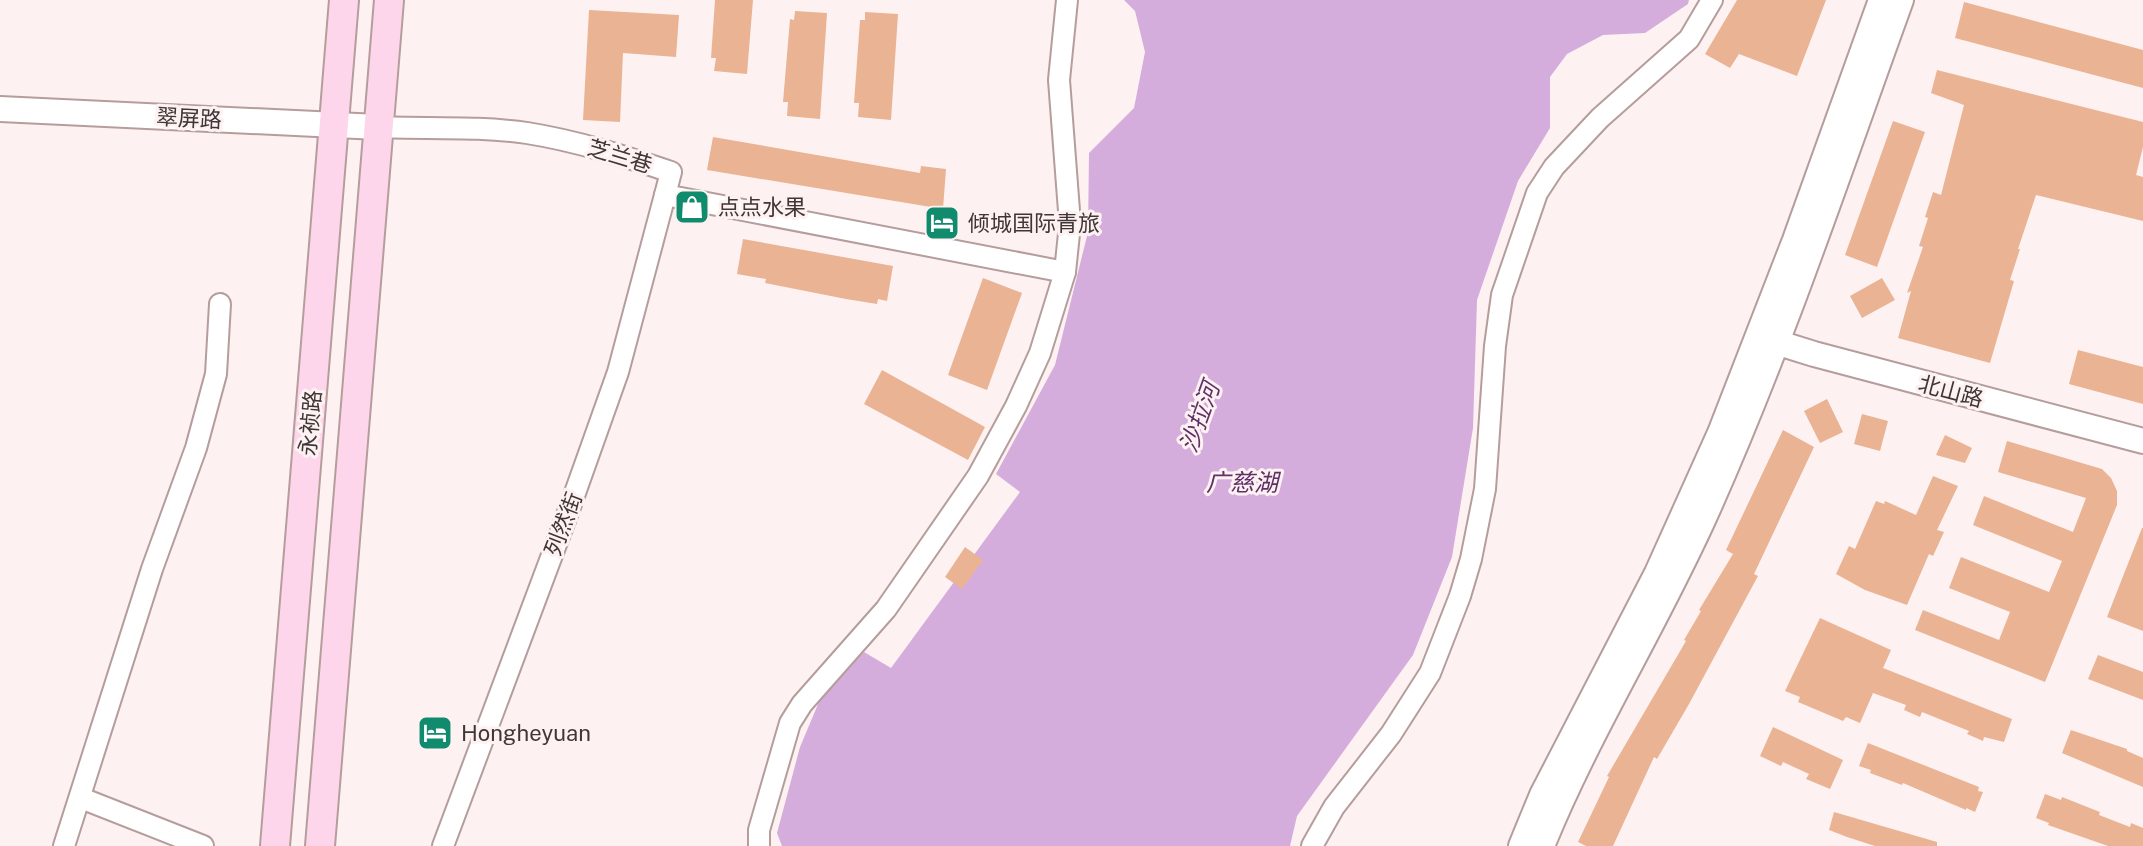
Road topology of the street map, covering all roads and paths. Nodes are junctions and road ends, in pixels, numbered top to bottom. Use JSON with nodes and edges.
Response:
{"nodes":[{"id":1,"x":344,"y":0,"type":"edge"},
{"id":2,"x":389,"y":0,"type":"edge"},
{"id":3,"x":1067,"y":0,"type":"edge"},
{"id":4,"x":1712,"y":0,"type":"edge"},
{"id":5,"x":1881,"y":0,"type":"edge"},
{"id":6,"x":1901,"y":0,"type":"edge"},
{"id":7,"x":0,"y":109,"type":"edge"},
{"id":8,"x":334,"y":125,"type":"junction"},
{"id":9,"x":378,"y":127,"type":"junction"},
{"id":10,"x":665,"y":195,"type":"junction"},
{"id":11,"x":1065,"y":272,"type":"junction"},
{"id":12,"x":220,"y":304,"type":"dead end"},
{"id":13,"x":1768,"y":340,"type":"junction"},
{"id":14,"x":2143,"y":441,"type":"edge"},
{"id":15,"x":81,"y":798,"type":"junction"},
{"id":16,"x":64,"y":846,"type":"edge"},
{"id":17,"x":203,"y":846,"type":"edge"},
{"id":18,"x":275,"y":846,"type":"edge"},
{"id":19,"x":320,"y":846,"type":"edge"},
{"id":20,"x":443,"y":846,"type":"edge"},
{"id":21,"x":759,"y":846,"type":"edge"},
{"id":22,"x":1312,"y":846,"type":"edge"},
{"id":23,"x":1521,"y":846,"type":"edge"},
{"id":24,"x":1542,"y":846,"type":"edge"}],
"edges":[{"from":1,"to":8,"type":"main road","name":"永祯路"},
{"from":2,"to":9,"type":"main road","name":"永祯路"},
{"from":3,"to":11,"type":"street"},
{"from":4,"to":22,"type":"street"},
{"from":5,"to":13,"type":"street"},
{"from":6,"to":13,"type":"street"},
{"from":7,"to":8,"type":"street","name":"翠屏路"},
{"from":8,"to":9,"type":"street","name":"翠屏路"},
{"from":8,"to":18,"type":"main road","name":"永祯路"},
{"from":9,"to":10,"type":"street","name":"芝兰巷"},
{"from":9,"to":19,"type":"main road","name":"永祯路"},
{"from":10,"to":11,"type":"street","name":"芝兰巷"},
{"from":10,"to":20,"type":"street","name":"列然街"},
{"from":11,"to":21,"type":"street"},
{"from":12,"to":15,"type":"street"},
{"from":13,"to":14,"type":"street","name":"北山路"},
{"from":13,"to":23,"type":"street"},
{"from":13,"to":24,"type":"street"},
{"from":15,"to":16,"type":"street"},
{"from":15,"to":17,"type":"street"}]}
